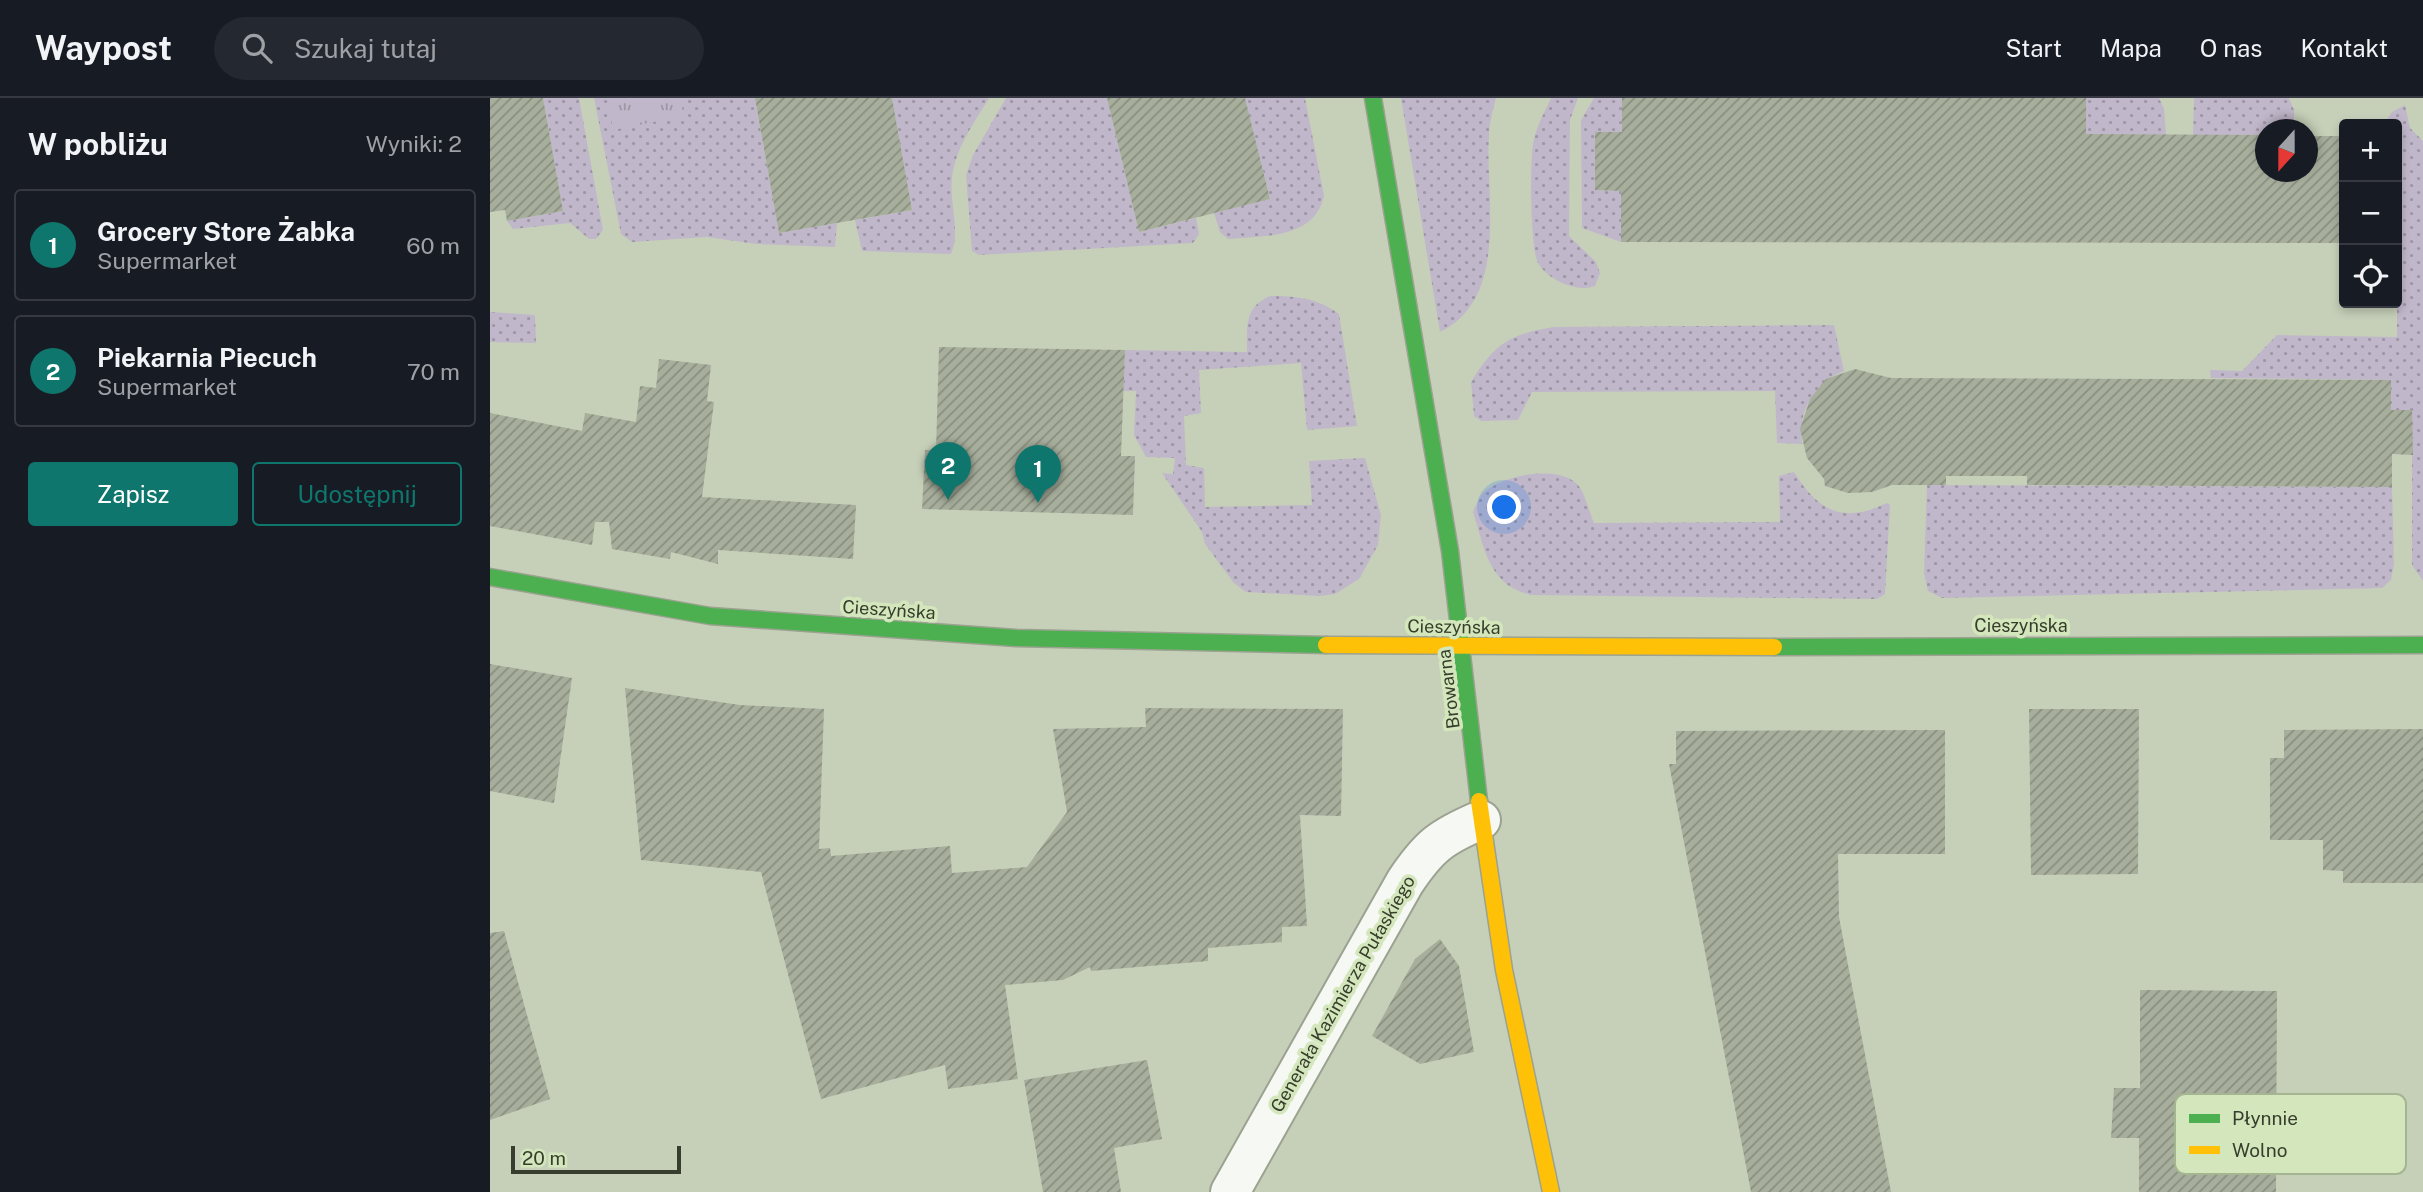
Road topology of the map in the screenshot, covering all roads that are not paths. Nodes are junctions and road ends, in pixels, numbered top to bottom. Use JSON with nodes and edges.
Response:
{"nodes":[{"id":1,"x":1373,"y":98,"type":"edge"},
{"id":2,"x":490,"y":577,"type":"edge"},
{"id":3,"x":2423,"y":645,"type":"edge"},
{"id":4,"x":1463,"y":646,"type":"junction"},
{"id":5,"x":1481,"y":820,"type":"junction"},
{"id":6,"x":1230,"y":1192,"type":"edge"},
{"id":7,"x":1551,"y":1192,"type":"edge"}],
"edges":[{"from":1,"to":4,"type":"street","name":"Browarna"},
{"from":2,"to":4,"type":"street","name":"Cieszyńska"},
{"from":3,"to":4,"type":"street","name":"Cieszyńska"},
{"from":4,"to":5,"type":"street","name":"Browarna"},
{"from":5,"to":6,"type":"street","name":"Generała Kazimierza Pułaskiego"},
{"from":5,"to":7,"type":"street","name":"Browarna"}]}
